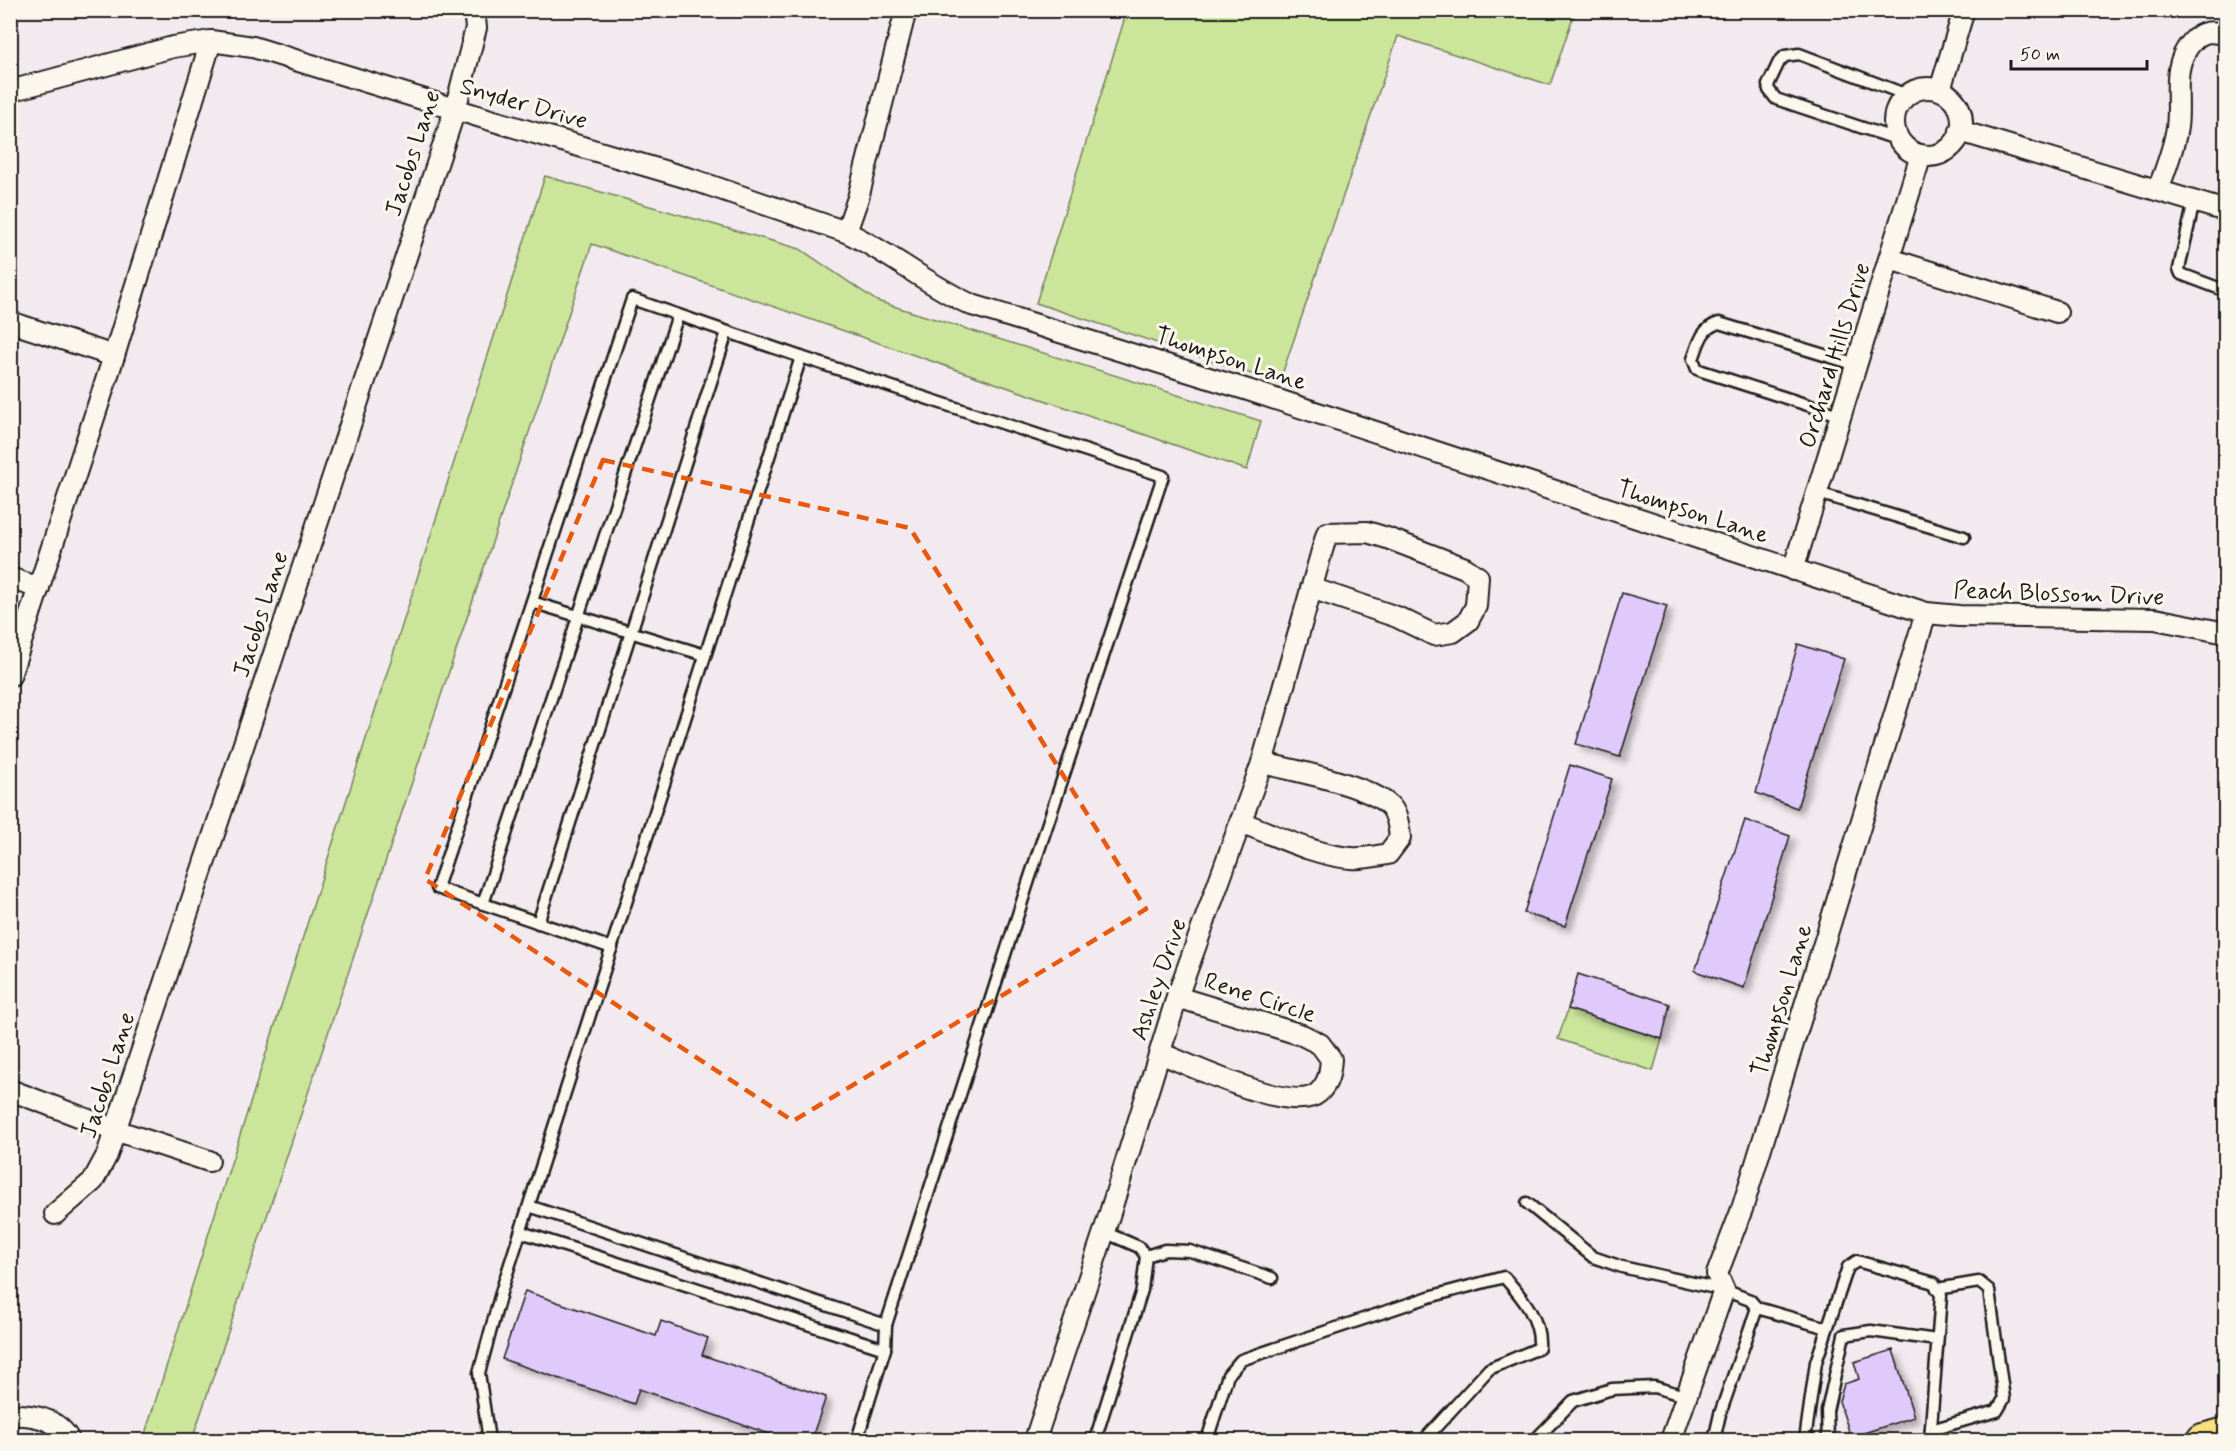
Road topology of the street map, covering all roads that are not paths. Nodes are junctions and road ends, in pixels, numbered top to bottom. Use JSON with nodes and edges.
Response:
{"nodes":[{"id":1,"x":474,"y":10,"type":"edge"},
{"id":2,"x":906,"y":10,"type":"edge"},
{"id":3,"x":1964,"y":10,"type":"edge"},
{"id":4,"x":2226,"y":35,"type":"edge"},
{"id":5,"x":211,"y":41,"type":"junction"},
{"id":6,"x":1940,"y":90,"type":"junction"},
{"id":7,"x":10,"y":91,"type":"edge"},
{"id":8,"x":1907,"y":95,"type":"junction"},
{"id":9,"x":455,"y":110,"type":"junction"},
{"id":10,"x":1960,"y":131,"type":"junction"},
{"id":11,"x":1899,"y":140,"type":"junction"},
{"id":12,"x":1922,"y":155,"type":"junction"},
{"id":13,"x":2158,"y":190,"type":"junction"},
{"id":14,"x":2194,"y":201,"type":"junction"},
{"id":15,"x":2226,"y":211,"type":"edge"},
{"id":16,"x":846,"y":232,"type":"junction"},
{"id":17,"x":1890,"y":259,"type":"junction"},
{"id":18,"x":2226,"y":291,"type":"edge"},
{"id":19,"x":2057,"y":312,"type":"dead end"},
{"id":20,"x":678,"y":315,"type":"junction"},
{"id":21,"x":10,"y":322,"type":"edge"},
{"id":22,"x":727,"y":332,"type":"junction"},
{"id":23,"x":114,"y":356,"type":"junction"},
{"id":24,"x":801,"y":357,"type":"junction"},
{"id":25,"x":1857,"y":365,"type":"junction"},
{"id":26,"x":1842,"y":416,"type":"junction"},
{"id":27,"x":1818,"y":493,"type":"junction"},
{"id":28,"x":1964,"y":537,"type":"dead end"},
{"id":29,"x":1793,"y":570,"type":"junction"},
{"id":30,"x":10,"y":578,"type":"edge"},
{"id":31,"x":39,"y":588,"type":"junction"},
{"id":32,"x":1311,"y":588,"type":"junction"},
{"id":33,"x":531,"y":602,"type":"junction"},
{"id":34,"x":1926,"y":613,"type":"junction"},
{"id":35,"x":579,"y":615,"type":"junction"},
{"id":36,"x":632,"y":632,"type":"junction"},
{"id":37,"x":2226,"y":633,"type":"edge"},
{"id":38,"x":705,"y":655,"type":"junction"},
{"id":39,"x":10,"y":676,"type":"edge"},
{"id":40,"x":1262,"y":762,"type":"junction"},
{"id":41,"x":1240,"y":822,"type":"junction"},
{"id":42,"x":483,"y":904,"type":"junction"},
{"id":43,"x":538,"y":923,"type":"junction"},
{"id":44,"x":612,"y":948,"type":"junction"},
{"id":45,"x":1177,"y":997,"type":"junction"},
{"id":46,"x":1160,"y":1053,"type":"junction"},
{"id":47,"x":10,"y":1090,"type":"edge"},
{"id":48,"x":115,"y":1130,"type":"junction"},
{"id":49,"x":208,"y":1161,"type":"dead end"},
{"id":50,"x":1527,"y":1203,"type":"dead end"},
{"id":51,"x":529,"y":1206,"type":"junction"},
{"id":52,"x":55,"y":1214,"type":"dead end"},
{"id":53,"x":521,"y":1232,"type":"junction"},
{"id":54,"x":1104,"y":1232,"type":"junction"},
{"id":55,"x":1146,"y":1256,"type":"junction"},
{"id":56,"x":1272,"y":1278,"type":"dead end"},
{"id":57,"x":1937,"y":1289,"type":"junction"},
{"id":58,"x":1724,"y":1290,"type":"junction"},
{"id":59,"x":1757,"y":1308,"type":"junction"},
{"id":60,"x":886,"y":1325,"type":"junction"},
{"id":61,"x":1827,"y":1328,"type":"junction"},
{"id":62,"x":1937,"y":1340,"type":"junction"},
{"id":63,"x":885,"y":1349,"type":"junction"},
{"id":64,"x":1685,"y":1396,"type":"junction"},
{"id":65,"x":10,"y":1415,"type":"edge"},
{"id":66,"x":2226,"y":1434,"type":"edge"},
{"id":67,"x":1931,"y":1435,"type":"edge"},
{"id":68,"x":69,"y":1440,"type":"edge"},
{"id":69,"x":489,"y":1440,"type":"edge"},
{"id":70,"x":857,"y":1440,"type":"edge"},
{"id":71,"x":1035,"y":1440,"type":"edge"},
{"id":72,"x":1095,"y":1440,"type":"edge"},
{"id":73,"x":1207,"y":1440,"type":"edge"},
{"id":74,"x":1424,"y":1440,"type":"edge"},
{"id":75,"x":1535,"y":1440,"type":"edge"},
{"id":76,"x":1671,"y":1440,"type":"edge"},
{"id":77,"x":1714,"y":1440,"type":"edge"},
{"id":78,"x":1805,"y":1440,"type":"edge"},
{"id":79,"x":1828,"y":1440,"type":"edge"},
{"id":80,"x":2204,"y":1440,"type":"edge"}],
"edges":[{"from":1,"to":9,"type":"street","name":"Jacobs Lane"},
{"from":2,"to":16,"type":"street"},
{"from":3,"to":6,"type":"street"},
{"from":4,"to":13,"type":"street"},
{"from":5,"to":7,"type":"street","name":"Snyder Drive"},
{"from":5,"to":9,"type":"street","name":"Snyder Drive"},
{"from":5,"to":23,"type":"street"},
{"from":6,"to":8,"type":"street"},
{"from":6,"to":10,"type":"street"},
{"from":8,"to":11,"type":"street"},
{"from":8,"to":11,"type":"lane"},
{"from":9,"to":16,"type":"street","name":"Snyder Drive"},
{"from":9,"to":48,"type":"street","name":"Jacobs Lane"},
{"from":10,"to":12,"type":"street"},
{"from":10,"to":13,"type":"street"},
{"from":11,"to":12,"type":"street"},
{"from":12,"to":17,"type":"street","name":"Orchard Hills Drive"},
{"from":13,"to":14,"type":"street"},
{"from":14,"to":15,"type":"street"},
{"from":14,"to":18,"type":"lane"},
{"from":16,"to":29,"type":"street","name":"Thompson Lane"},
{"from":17,"to":19,"type":"street"},
{"from":17,"to":25,"type":"street","name":"Orchard Hills Drive"},
{"from":20,"to":22,"type":"lane"},
{"from":20,"to":33,"type":"lane"},
{"from":20,"to":35,"type":"lane"},
{"from":21,"to":23,"type":"street"},
{"from":22,"to":24,"type":"lane"},
{"from":22,"to":36,"type":"lane"},
{"from":23,"to":31,"type":"street"},
{"from":24,"to":38,"type":"lane"},
{"from":24,"to":60,"type":"lane"},
{"from":25,"to":26,"type":"street","name":"Orchard Hills Drive"},
{"from":25,"to":26,"type":"lane"},
{"from":26,"to":27,"type":"street","name":"Orchard Hills Drive"},
{"from":27,"to":28,"type":"lane"},
{"from":27,"to":29,"type":"street","name":"Orchard Hills Drive"},
{"from":29,"to":34,"type":"street","name":"Thompson Lane"},
{"from":30,"to":31,"type":"street"},
{"from":31,"to":39,"type":"street"},
{"from":32,"to":32,"type":"street","name":"Ashley Drive"},
{"from":32,"to":40,"type":"street","name":"Ashley Drive"},
{"from":33,"to":35,"type":"lane"},
{"from":33,"to":42,"type":"lane"},
{"from":34,"to":37,"type":"street","name":"Peach Blossom Drive"},
{"from":34,"to":58,"type":"street","name":"Thompson Lane"},
{"from":35,"to":36,"type":"lane"},
{"from":35,"to":42,"type":"lane"},
{"from":36,"to":38,"type":"lane"},
{"from":36,"to":43,"type":"lane"},
{"from":38,"to":44,"type":"lane"},
{"from":40,"to":41,"type":"street","name":"Ashley Drive"},
{"from":40,"to":41,"type":"street"},
{"from":41,"to":45,"type":"street","name":"Ashley Drive"},
{"from":42,"to":43,"type":"lane"},
{"from":43,"to":44,"type":"lane"},
{"from":44,"to":51,"type":"lane"},
{"from":45,"to":46,"type":"street","name":"Ashley Drive"},
{"from":45,"to":46,"type":"street","name":"Rene Circle"},
{"from":46,"to":54,"type":"street","name":"Ashley Drive"},
{"from":47,"to":48,"type":"street"},
{"from":48,"to":49,"type":"street"},
{"from":48,"to":52,"type":"street","name":"Jacobs Lane"},
{"from":50,"to":58,"type":"lane"},
{"from":51,"to":53,"type":"lane"},
{"from":51,"to":60,"type":"lane"},
{"from":53,"to":63,"type":"lane"},
{"from":53,"to":69,"type":"lane"},
{"from":54,"to":55,"type":"lane"},
{"from":54,"to":71,"type":"street","name":"Ashley Drive"},
{"from":55,"to":56,"type":"lane"},
{"from":55,"to":72,"type":"lane"},
{"from":57,"to":61,"type":"lane"},
{"from":57,"to":62,"type":"lane"},
{"from":57,"to":67,"type":"lane"},
{"from":58,"to":59,"type":"lane"},
{"from":58,"to":64,"type":"street","name":"Thompson Lane"},
{"from":59,"to":61,"type":"lane"},
{"from":59,"to":77,"type":"lane"},
{"from":60,"to":63,"type":"lane"},
{"from":61,"to":78,"type":"lane"},
{"from":62,"to":67,"type":"lane"},
{"from":62,"to":79,"type":"lane"},
{"from":63,"to":70,"type":"lane"},
{"from":64,"to":75,"type":"lane"},
{"from":64,"to":76,"type":"street","name":"Thompson Lane"},
{"from":65,"to":68,"type":"street"},
{"from":66,"to":80,"type":"main road"},
{"from":73,"to":74,"type":"lane"}]}
